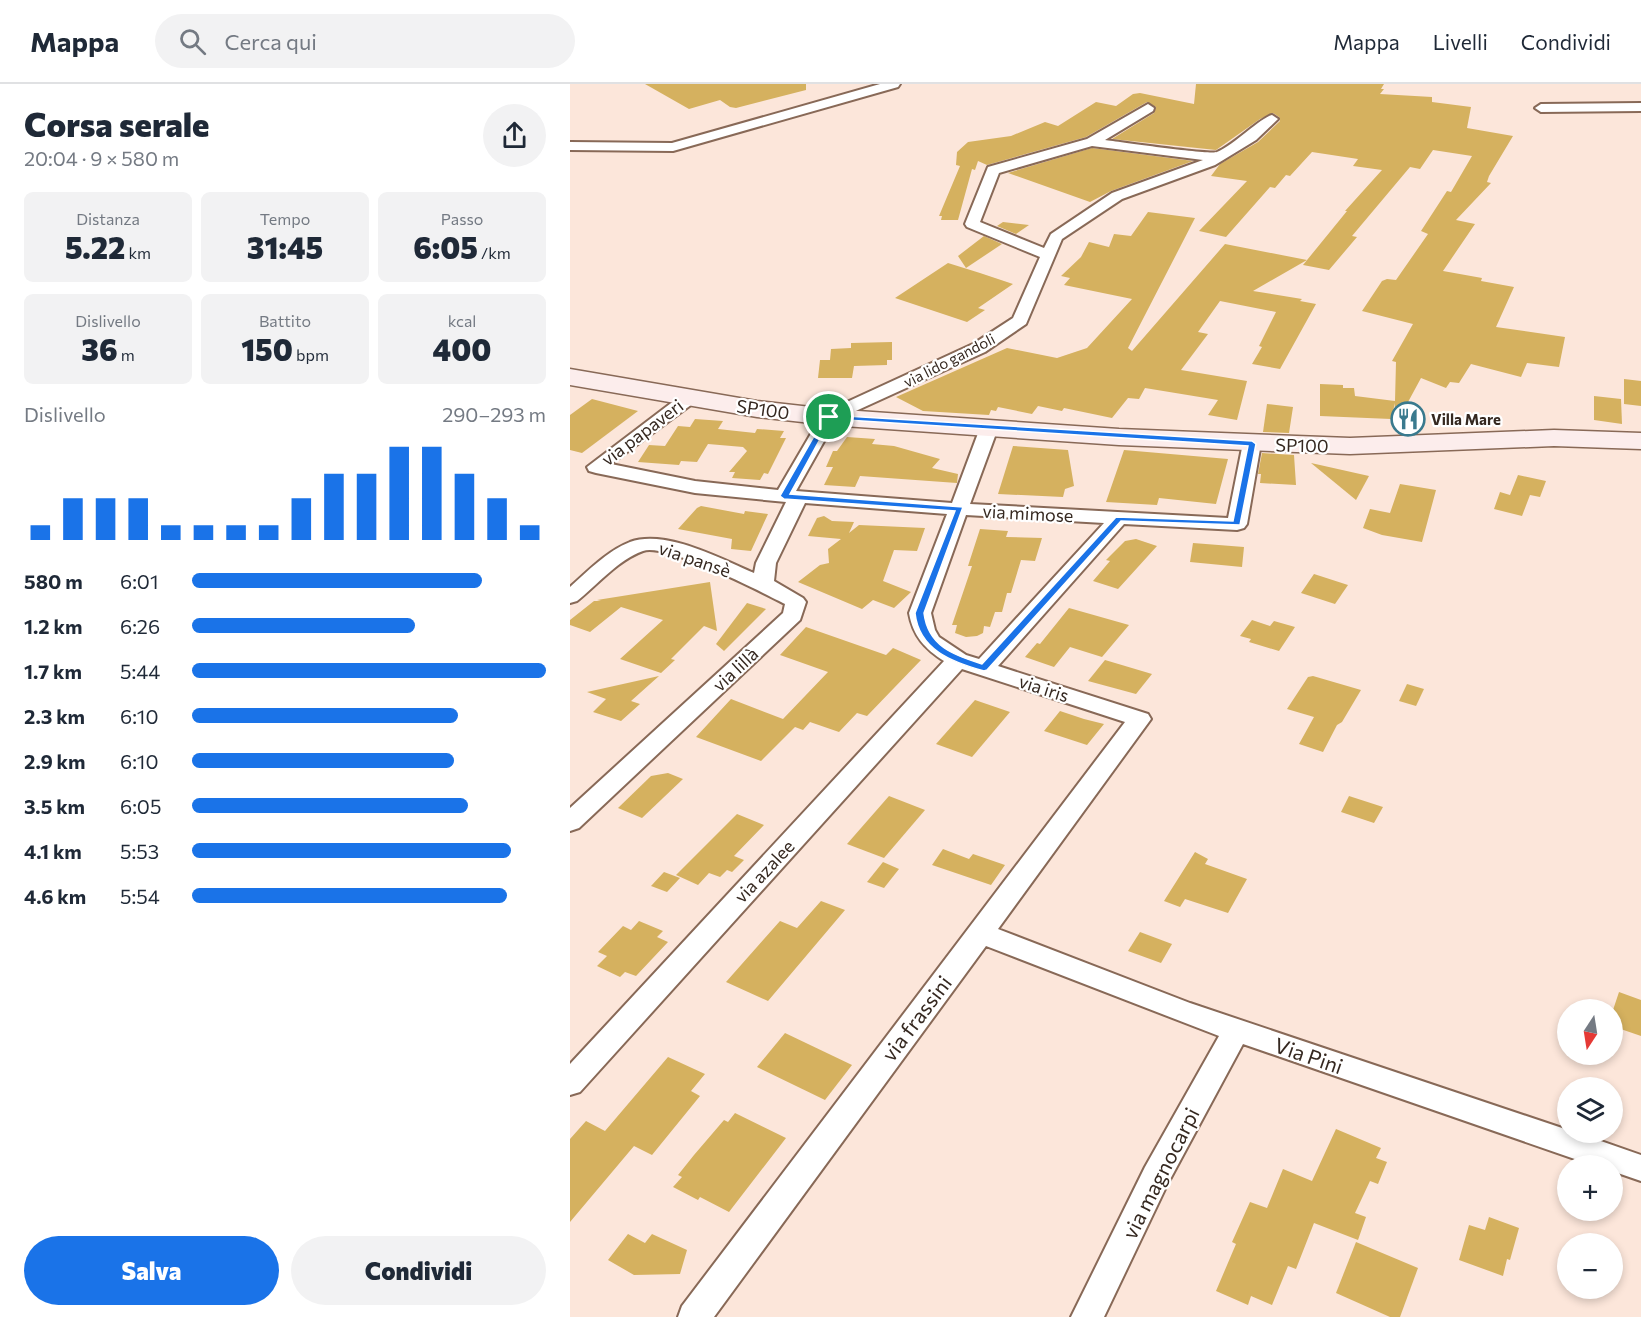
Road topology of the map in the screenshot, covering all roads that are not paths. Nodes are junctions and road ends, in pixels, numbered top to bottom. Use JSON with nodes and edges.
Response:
{"nodes":[{"id":1,"x":894,"y":84,"type":"edge"},
{"id":2,"x":1148,"y":108,"type":"dead end"},
{"id":3,"x":1541,"y":108,"type":"dead end"},
{"id":4,"x":1641,"y":108,"type":"edge"},
{"id":5,"x":1272,"y":119,"type":"dead end"},
{"id":6,"x":1092,"y":142,"type":"junction"},
{"id":7,"x":570,"y":146,"type":"edge"},
{"id":8,"x":1217,"y":158,"type":"junction"},
{"id":9,"x":1048,"y":255,"type":"junction"},
{"id":10,"x":570,"y":377,"type":"edge"},
{"id":11,"x":689,"y":398,"type":"junction"},
{"id":12,"x":829,"y":417,"type":"junction"},
{"id":13,"x":989,"y":428,"type":"junction"},
{"id":14,"x":1641,"y":441,"type":"edge"},
{"id":15,"x":1252,"y":444,"type":"junction"},
{"id":16,"x":596,"y":467,"type":"joint"},
{"id":17,"x":791,"y":497,"type":"junction"},
{"id":18,"x":960,"y":509,"type":"junction"},
{"id":19,"x":1119,"y":518,"type":"junction"},
{"id":20,"x":763,"y":584,"type":"junction"},
{"id":21,"x":570,"y":597,"type":"edge"},
{"id":22,"x":958,"y":660,"type":"junction"},
{"id":23,"x":984,"y":668,"type":"junction"},
{"id":24,"x":1140,"y":719,"type":"joint"},
{"id":25,"x":570,"y":822,"type":"edge"},
{"id":26,"x":980,"y":933,"type":"junction"},
{"id":27,"x":1236,"y":1030,"type":"junction"},
{"id":28,"x":570,"y":1083,"type":"edge"},
{"id":29,"x":1641,"y":1168,"type":"edge"},
{"id":30,"x":694,"y":1317,"type":"edge"},
{"id":31,"x":1087,"y":1317,"type":"edge"}],
"edges":[{"from":1,"to":7,"type":"street"},
{"from":2,"to":6,"type":"street"},
{"from":3,"to":4,"type":"street"},
{"from":5,"to":8,"type":"street","name":"via lido gandoli"},
{"from":6,"to":8,"type":"street"},
{"from":6,"to":9,"type":"street"},
{"from":8,"to":9,"type":"street","name":"via lido gandoli"},
{"from":9,"to":12,"type":"street","name":"via lido gandoli"},
{"from":10,"to":11,"type":"main road","name":"SP100","number":"SP100"},
{"from":11,"to":12,"type":"main road","name":"SP100","number":"SP100"},
{"from":11,"to":16,"type":"street","name":"via papaveri"},
{"from":12,"to":13,"type":"main road","name":"SP100","number":"SP100"},
{"from":12,"to":17,"type":"street"},
{"from":13,"to":15,"type":"main road","name":"SP100","number":"SP100"},
{"from":13,"to":18,"type":"street","name":"via iris"},
{"from":14,"to":15,"type":"main road","name":"SP100","number":"SP100"},
{"from":15,"to":19,"type":"street","name":"via mimose"},
{"from":16,"to":17,"type":"street","name":"via mimose"},
{"from":17,"to":18,"type":"street","name":"via mimose"},
{"from":17,"to":20,"type":"street"},
{"from":18,"to":19,"type":"street","name":"via mimose"},
{"from":18,"to":22,"type":"street","name":"via iris"},
{"from":19,"to":23,"type":"street"},
{"from":20,"to":21,"type":"street","name":"via pansè"},
{"from":20,"to":25,"type":"street","name":"via lillà"},
{"from":22,"to":23,"type":"street","name":"via iris"},
{"from":22,"to":28,"type":"street","name":"via azalee"},
{"from":23,"to":24,"type":"street","name":"via iris"},
{"from":24,"to":26,"type":"street","name":"via frassini"},
{"from":26,"to":27,"type":"street","name":"Via Pini"},
{"from":26,"to":30,"type":"street","name":"via frassini"},
{"from":27,"to":29,"type":"street","name":"Via Pini"},
{"from":27,"to":31,"type":"street","name":"via magnocarpi"}]}
